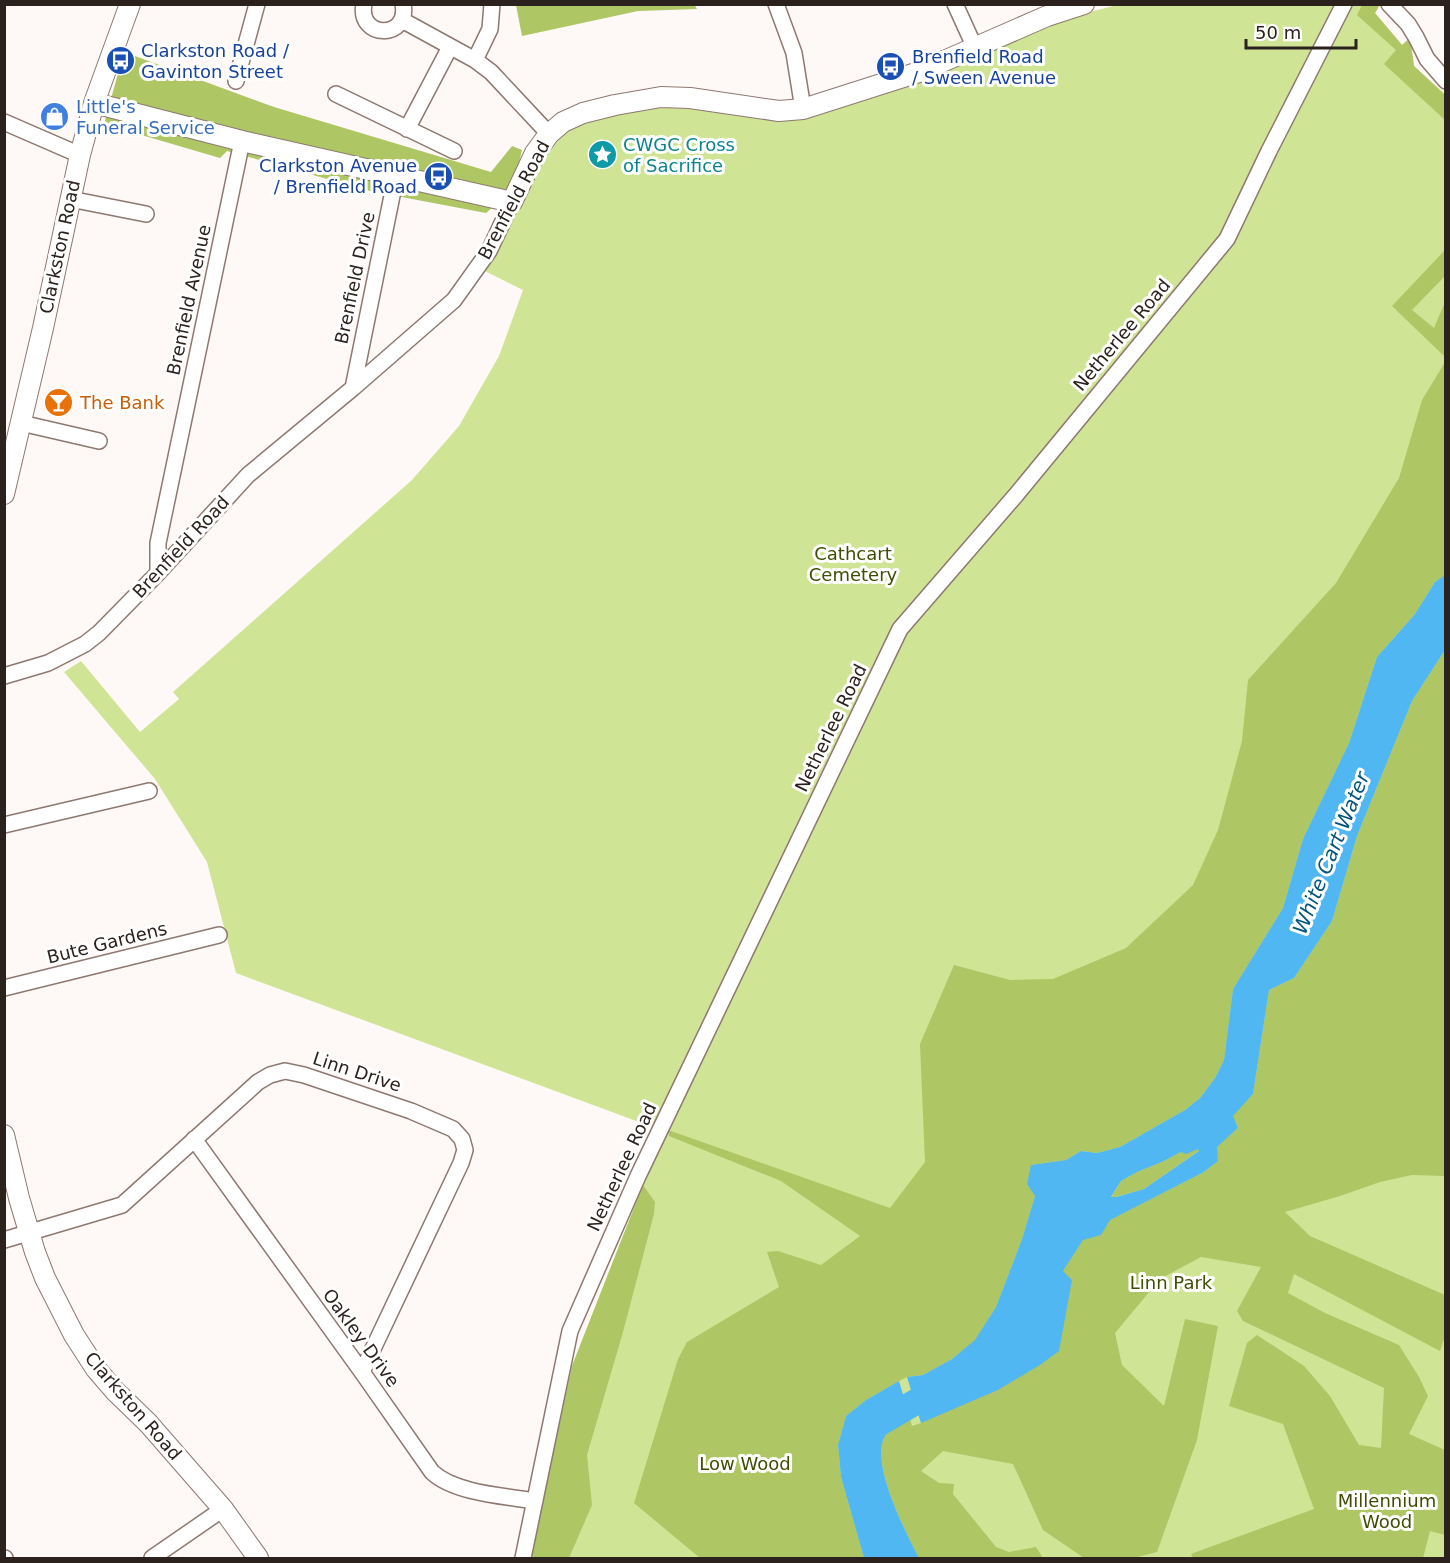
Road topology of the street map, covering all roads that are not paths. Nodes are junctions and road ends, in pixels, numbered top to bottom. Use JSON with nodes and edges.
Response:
{"nodes":[{"id":1,"x":129,"y":4,"type":"edge"},
{"id":2,"x":257,"y":4,"type":"edge"},
{"id":3,"x":364,"y":4,"type":"edge"},
{"id":4,"x":492,"y":4,"type":"edge"},
{"id":5,"x":776,"y":4,"type":"edge"},
{"id":6,"x":955,"y":4,"type":"edge"},
{"id":7,"x":1084,"y":4,"type":"edge"},
{"id":8,"x":1344,"y":4,"type":"edge"},
{"id":9,"x":1389,"y":4,"type":"edge"},
{"id":10,"x":403,"y":12,"type":"edge"},
{"id":11,"x":450,"y":47,"type":"junction"},
{"id":12,"x":975,"y":48,"type":"junction"},
{"id":13,"x":475,"y":60,"type":"junction"},
{"id":14,"x":236,"y":81,"type":"dead end"},
{"id":15,"x":1446,"y":81,"type":"edge"},
{"id":16,"x":336,"y":93,"type":"dead end"},
{"id":17,"x":94,"y":103,"type":"junction"},
{"id":18,"x":803,"y":109,"type":"junction"},
{"id":19,"x":4,"y":122,"type":"edge"},
{"id":20,"x":407,"y":129,"type":"junction"},
{"id":21,"x":549,"y":134,"type":"junction"},
{"id":22,"x":242,"y":141,"type":"junction"},
{"id":23,"x":454,"y":151,"type":"dead end"},
{"id":24,"x":80,"y":155,"type":"junction"},
{"id":25,"x":396,"y":176,"type":"junction"},
{"id":26,"x":70,"y":199,"type":"junction"},
{"id":27,"x":512,"y":202,"type":"junction"},
{"id":28,"x":146,"y":214,"type":"dead end"},
{"id":29,"x":352,"y":388,"type":"junction"},
{"id":30,"x":21,"y":423,"type":"junction"},
{"id":31,"x":99,"y":441,"type":"dead end"},
{"id":32,"x":4,"y":494,"type":"edge"},
{"id":33,"x":158,"y":573,"type":"junction"},
{"id":34,"x":4,"y":676,"type":"edge"},
{"id":35,"x":149,"y":791,"type":"dead end"},
{"id":36,"x":4,"y":825,"type":"edge"},
{"id":37,"x":219,"y":934,"type":"dead end"},
{"id":38,"x":4,"y":988,"type":"edge"},
{"id":39,"x":4,"y":1135,"type":"edge"},
{"id":40,"x":194,"y":1139,"type":"junction"},
{"id":41,"x":29,"y":1233,"type":"junction"},
{"id":42,"x":4,"y":1240,"type":"edge"},
{"id":43,"x":362,"y":1372,"type":"junction"},
{"id":44,"x":535,"y":1501,"type":"junction"},
{"id":45,"x":223,"y":1509,"type":"junction"},
{"id":46,"x":152,"y":1558,"type":"edge"},
{"id":47,"x":258,"y":1558,"type":"edge"},
{"id":48,"x":523,"y":1558,"type":"edge"}],
"edges":[{"from":1,"to":17,"type":"street","name":"Clarkston Road"},
{"from":2,"to":14,"type":"street"},
{"from":3,"to":10,"type":"street"},
{"from":4,"to":13,"type":"street"},
{"from":5,"to":18,"type":"street"},
{"from":6,"to":12,"type":"street"},
{"from":7,"to":12,"type":"street","name":"Brenfield Road"},
{"from":8,"to":44,"type":"street","name":"Netherlee Road"},
{"from":9,"to":15,"type":"street"},
{"from":10,"to":11,"type":"street"},
{"from":11,"to":13,"type":"street"},
{"from":11,"to":20,"type":"street"},
{"from":12,"to":18,"type":"street","name":"Brenfield Road"},
{"from":13,"to":21,"type":"street"},
{"from":16,"to":20,"type":"street"},
{"from":17,"to":22,"type":"street"},
{"from":17,"to":24,"type":"street","name":"Clarkston Road"},
{"from":18,"to":21,"type":"street","name":"Brenfield Road"},
{"from":19,"to":24,"type":"street"},
{"from":20,"to":23,"type":"street"},
{"from":21,"to":27,"type":"street","name":"Brenfield Road"},
{"from":22,"to":25,"type":"street"},
{"from":22,"to":33,"type":"street","name":"Brenfield Avenue"},
{"from":24,"to":26,"type":"street","name":"Clarkston Road"},
{"from":25,"to":27,"type":"street"},
{"from":25,"to":29,"type":"street","name":"Brenfield Drive"},
{"from":26,"to":28,"type":"street"},
{"from":26,"to":30,"type":"street","name":"Clarkston Road"},
{"from":27,"to":29,"type":"street","name":"Brenfield Road"},
{"from":29,"to":33,"type":"street","name":"Brenfield Road"},
{"from":30,"to":31,"type":"street"},
{"from":30,"to":32,"type":"street","name":"Clarkston Road"},
{"from":33,"to":34,"type":"street","name":"Brenfield Road"},
{"from":35,"to":36,"type":"street"},
{"from":37,"to":38,"type":"street","name":"Bute Gardens"},
{"from":39,"to":41,"type":"street","name":"Clarkston Road"},
{"from":40,"to":41,"type":"street","name":"Linn Drive"},
{"from":40,"to":43,"type":"street","name":"Oakley Drive"},
{"from":40,"to":43,"type":"street","name":"Linn Drive"},
{"from":41,"to":42,"type":"street","name":"Linn Drive"},
{"from":41,"to":45,"type":"street","name":"Clarkston Road"},
{"from":43,"to":44,"type":"street","name":"Oakley Drive"},
{"from":44,"to":48,"type":"street","name":"Netherlee Road"},
{"from":45,"to":46,"type":"street"},
{"from":45,"to":47,"type":"street","name":"Clarkston Road"}]}
